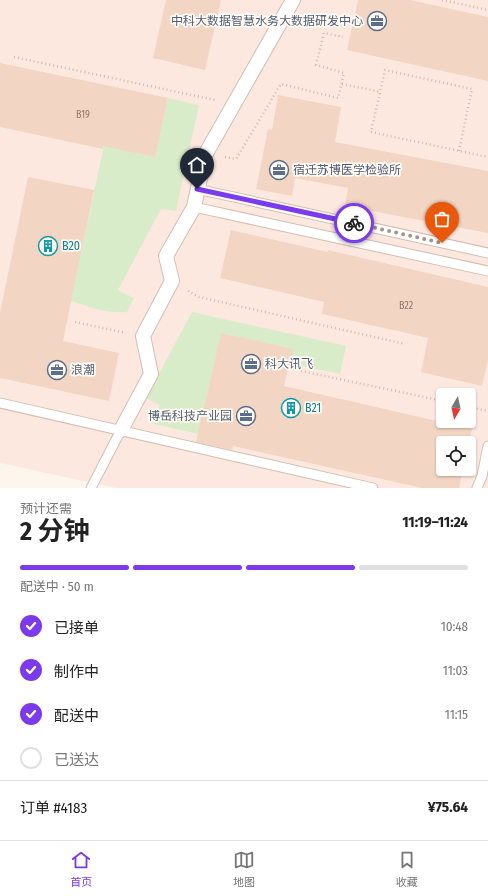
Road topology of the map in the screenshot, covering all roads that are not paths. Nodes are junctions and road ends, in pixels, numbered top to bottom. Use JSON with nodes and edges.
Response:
{"nodes":[{"id":1,"x":293,"y":0,"type":"edge"},
{"id":2,"x":197,"y":189,"type":"junction"},
{"id":3,"x":194,"y":207,"type":"junction"},
{"id":4,"x":488,"y":253,"type":"edge"},
{"id":5,"x":488,"y":271,"type":"edge"},
{"id":6,"x":0,"y":403,"type":"edge"},
{"id":7,"x":121,"y":430,"type":"junction"},
{"id":8,"x":488,"y":446,"type":"edge"},
{"id":9,"x":91,"y":488,"type":"edge"},
{"id":10,"x":373,"y":488,"type":"edge"},
{"id":11,"x":477,"y":488,"type":"edge"}],
"edges":[{"from":1,"to":2,"type":"street"},
{"from":2,"to":3,"type":"street"},
{"from":2,"to":4,"type":"lane"},
{"from":3,"to":5,"type":"lane"},
{"from":3,"to":7,"type":"street"},
{"from":6,"to":7,"type":"lane"},
{"from":7,"to":9,"type":"lane"},
{"from":7,"to":10,"type":"lane"},
{"from":8,"to":11,"type":"lane"}]}
